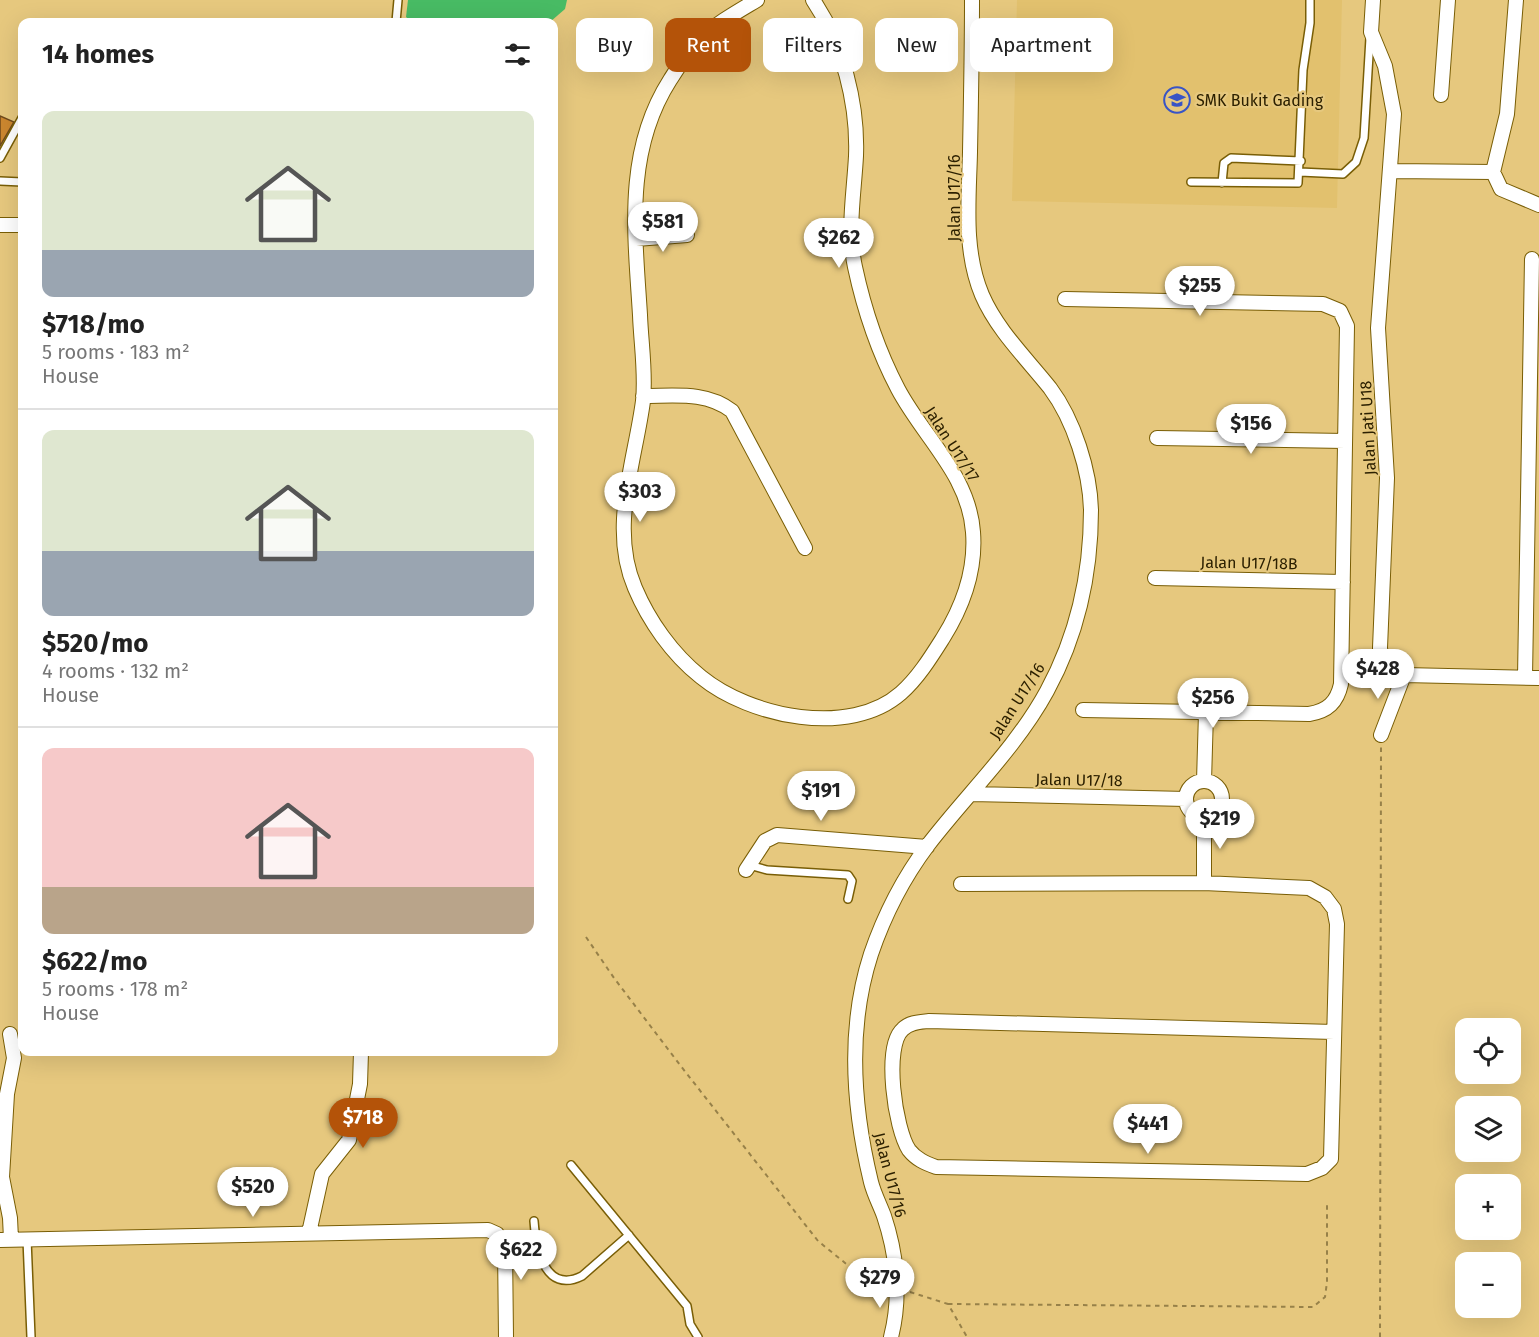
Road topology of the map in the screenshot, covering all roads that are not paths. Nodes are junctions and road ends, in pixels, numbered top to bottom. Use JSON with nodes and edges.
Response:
{"nodes":[{"id":1,"x":398,"y":0,"type":"edge"},
{"id":2,"x":757,"y":0,"type":"edge"},
{"id":3,"x":813,"y":0,"type":"edge"},
{"id":4,"x":972,"y":0,"type":"edge"},
{"id":5,"x":1310,"y":0,"type":"edge"},
{"id":6,"x":1373,"y":0,"type":"edge"},
{"id":7,"x":1448,"y":0,"type":"edge"},
{"id":8,"x":1516,"y":0,"type":"edge"},
{"id":9,"x":396,"y":18,"type":"edge"},
{"id":10,"x":1371,"y":32,"type":"junction"},
{"id":11,"x":1441,"y":95,"type":"dead end"},
{"id":12,"x":18,"y":125,"type":"edge"},
{"id":13,"x":0,"y":158,"type":"edge"},
{"id":14,"x":1301,"y":161,"type":"junction"},
{"id":15,"x":1391,"y":171,"type":"junction"},
{"id":16,"x":1300,"y":172,"type":"junction"},
{"id":17,"x":1492,"y":172,"type":"junction"},
{"id":18,"x":0,"y":181,"type":"edge"},
{"id":19,"x":18,"y":182,"type":"edge"},
{"id":20,"x":1191,"y":182,"type":"dead end"},
{"id":21,"x":1222,"y":183,"type":"junction"},
{"id":22,"x":1539,"y":205,"type":"edge"},
{"id":23,"x":0,"y":225,"type":"edge"},
{"id":24,"x":18,"y":225,"type":"edge"},
{"id":25,"x":687,"y":235,"type":"dead end"},
{"id":26,"x":636,"y":239,"type":"junction"},
{"id":27,"x":1532,"y":259,"type":"dead end"},
{"id":28,"x":1065,"y":298,"type":"dead end"},
{"id":29,"x":644,"y":396,"type":"junction"},
{"id":30,"x":1157,"y":438,"type":"dead end"},
{"id":31,"x":1345,"y":441,"type":"junction"},
{"id":32,"x":805,"y":548,"type":"dead end"},
{"id":33,"x":1155,"y":578,"type":"dead end"},
{"id":34,"x":1343,"y":582,"type":"junction"},
{"id":35,"x":1404,"y":675,"type":"junction"},
{"id":36,"x":1532,"y":678,"type":"edge"},
{"id":37,"x":1083,"y":710,"type":"dead end"},
{"id":38,"x":1206,"y":713,"type":"junction"},
{"id":39,"x":1381,"y":735,"type":"road end"},
{"id":40,"x":1204,"y":781,"type":"junction"},
{"id":41,"x":971,"y":794,"type":"junction"},
{"id":42,"x":1186,"y":799,"type":"junction"},
{"id":43,"x":1204,"y":818,"type":"junction"},
{"id":44,"x":927,"y":847,"type":"junction"},
{"id":45,"x":748,"y":867,"type":"joint"},
{"id":46,"x":1204,"y":883,"type":"junction"},
{"id":47,"x":962,"y":884,"type":"dead end"},
{"id":48,"x":848,"y":899,"type":"dead end"},
{"id":49,"x":1334,"y":1032,"type":"junction"},
{"id":50,"x":10,"y":1034,"type":"dead end"},
{"id":51,"x":361,"y":1056,"type":"edge"},
{"id":52,"x":571,"y":1165,"type":"dead end"},
{"id":53,"x":534,"y":1221,"type":"dead end"},
{"id":54,"x":309,"y":1233,"type":"junction"},
{"id":55,"x":629,"y":1235,"type":"junction"},
{"id":56,"x":27,"y":1239,"type":"junction"},
{"id":57,"x":6,"y":1240,"type":"edge"},
{"id":58,"x":31,"y":1337,"type":"edge"},
{"id":59,"x":506,"y":1337,"type":"edge"},
{"id":60,"x":698,"y":1337,"type":"edge"},
{"id":61,"x":891,"y":1337,"type":"edge"}],
"edges":[{"from":1,"to":9,"type":"lane"},
{"from":2,"to":26,"type":"street","name":"Jalan U17/17"},
{"from":3,"to":29,"type":"street","name":"Jalan U17/17"},
{"from":4,"to":41,"type":"street","name":"Jalan U17/16"},
{"from":5,"to":14,"type":"lane"},
{"from":6,"to":10,"type":"street"},
{"from":7,"to":11,"type":"street"},
{"from":8,"to":17,"type":"street"},
{"from":10,"to":15,"type":"street","name":"Jalan Jati U18"},
{"from":10,"to":16,"type":"lane"},
{"from":12,"to":13,"type":"lane"},
{"from":14,"to":16,"type":"lane"},
{"from":14,"to":21,"type":"lane"},
{"from":15,"to":17,"type":"street"},
{"from":15,"to":35,"type":"street","name":"Jalan Jati U18"},
{"from":16,"to":21,"type":"lane"},
{"from":17,"to":22,"type":"street"},
{"from":18,"to":19,"type":"lane"},
{"from":20,"to":21,"type":"lane"},
{"from":23,"to":24,"type":"street"},
{"from":25,"to":26,"type":"street"},
{"from":26,"to":29,"type":"street","name":"Jalan U17/17"},
{"from":27,"to":36,"type":"street"},
{"from":28,"to":31,"type":"street"},
{"from":29,"to":32,"type":"street"},
{"from":30,"to":31,"type":"street"},
{"from":31,"to":34,"type":"street"},
{"from":33,"to":34,"type":"street","name":"Jalan U17/18B"},
{"from":34,"to":38,"type":"street"},
{"from":35,"to":36,"type":"street"},
{"from":35,"to":39,"type":"street"},
{"from":37,"to":38,"type":"street"},
{"from":38,"to":40,"type":"street"},
{"from":40,"to":42,"type":"street"},
{"from":40,"to":43,"type":"street"},
{"from":41,"to":42,"type":"street","name":"Jalan U17/18"},
{"from":41,"to":44,"type":"street","name":"Jalan U17/16"},
{"from":42,"to":43,"type":"street"},
{"from":43,"to":46,"type":"street"},
{"from":44,"to":45,"type":"street"},
{"from":44,"to":61,"type":"street","name":"Jalan U17/16"},
{"from":45,"to":48,"type":"lane"},
{"from":46,"to":47,"type":"street"},
{"from":46,"to":49,"type":"street"},
{"from":49,"to":49,"type":"street"},
{"from":50,"to":57,"type":"street"},
{"from":51,"to":54,"type":"street"},
{"from":52,"to":55,"type":"lane"},
{"from":53,"to":55,"type":"lane"},
{"from":54,"to":56,"type":"street"},
{"from":54,"to":59,"type":"street"},
{"from":55,"to":60,"type":"lane"},
{"from":56,"to":57,"type":"street"},
{"from":56,"to":58,"type":"lane"}]}
